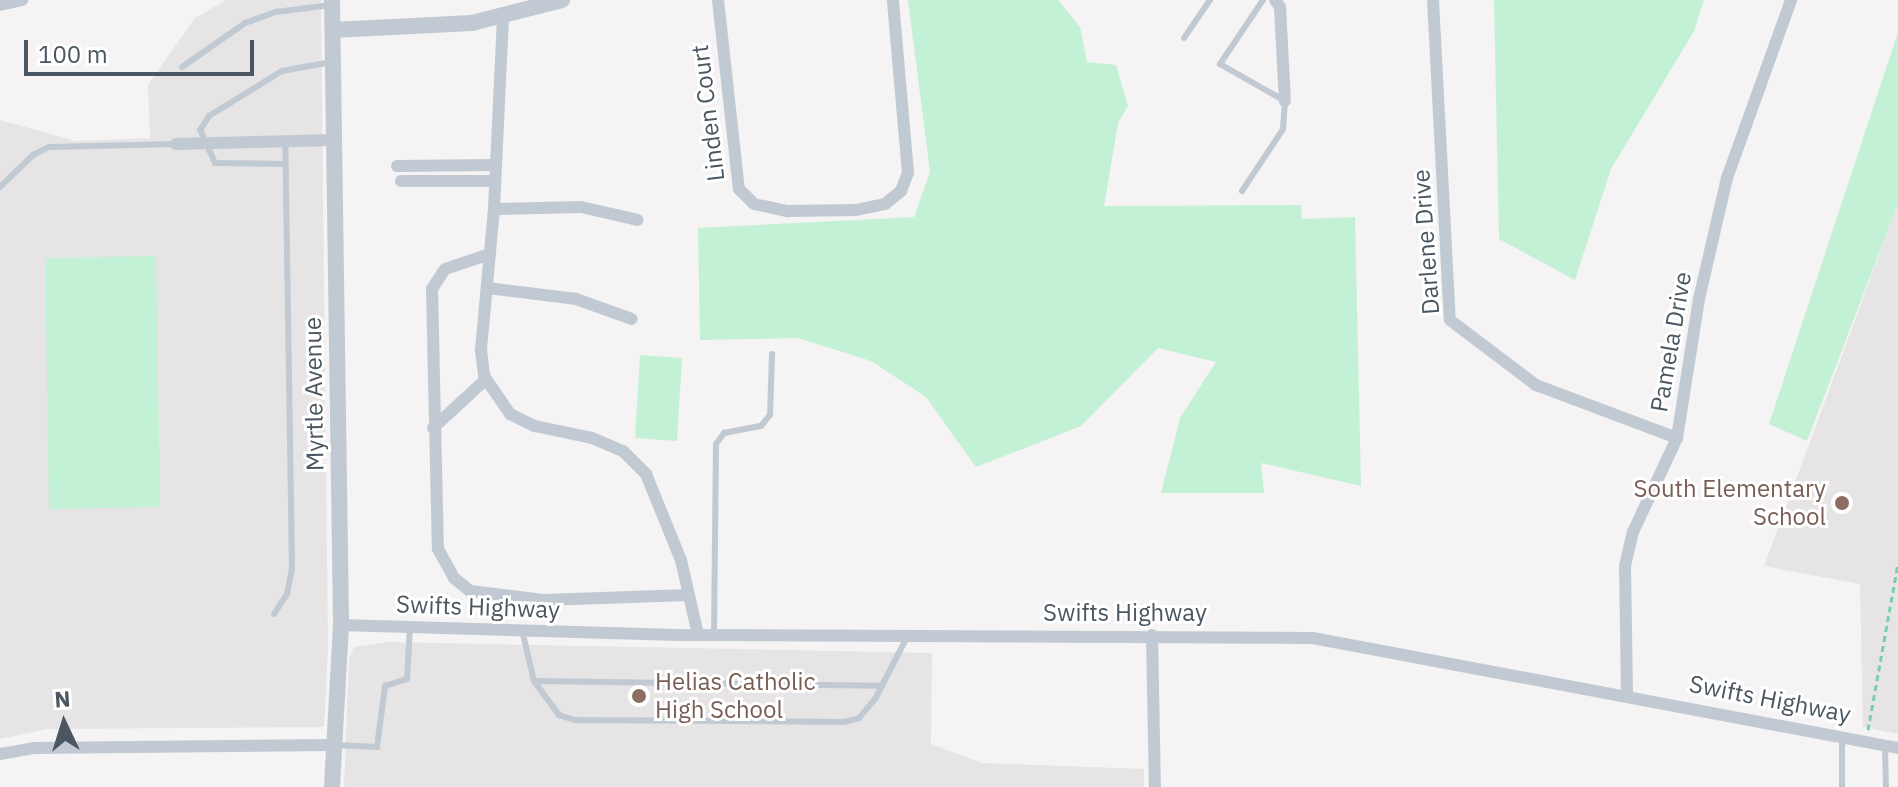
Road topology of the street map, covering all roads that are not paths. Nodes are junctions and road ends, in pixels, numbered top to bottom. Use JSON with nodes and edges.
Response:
{"nodes":[{"id":1,"x":22,"y":0,"type":"edge"},
{"id":2,"x":562,"y":0,"type":"edge"},
{"id":3,"x":718,"y":0,"type":"edge"},
{"id":4,"x":893,"y":0,"type":"edge"},
{"id":5,"x":1210,"y":0,"type":"edge"},
{"id":6,"x":1263,"y":0,"type":"edge"},
{"id":7,"x":1275,"y":0,"type":"edge"},
{"id":8,"x":1433,"y":0,"type":"edge"},
{"id":9,"x":1791,"y":0,"type":"edge"},
{"id":10,"x":332,"y":2,"type":"edge"},
{"id":11,"x":0,"y":5,"type":"edge"},
{"id":12,"x":503,"y":17,"type":"junction"},
{"id":13,"x":333,"y":30,"type":"junction"},
{"id":14,"x":1184,"y":38,"type":"dead end"},
{"id":15,"x":333,"y":62,"type":"junction"},
{"id":16,"x":182,"y":67,"type":"dead end"},
{"id":17,"x":1285,"y":101,"type":"junction"},
{"id":18,"x":335,"y":140,"type":"junction"},
{"id":19,"x":285,"y":141,"type":"junction"},
{"id":20,"x":204,"y":143,"type":"junction"},
{"id":21,"x":176,"y":144,"type":"joint"},
{"id":22,"x":285,"y":164,"type":"junction"},
{"id":23,"x":496,"y":165,"type":"junction"},
{"id":24,"x":397,"y":166,"type":"dead end"},
{"id":25,"x":401,"y":181,"type":"dead end"},
{"id":26,"x":495,"y":181,"type":"junction"},
{"id":27,"x":0,"y":187,"type":"edge"},
{"id":28,"x":1242,"y":191,"type":"dead end"},
{"id":29,"x":494,"y":209,"type":"junction"},
{"id":30,"x":638,"y":220,"type":"dead end"},
{"id":31,"x":490,"y":254,"type":"junction"},
{"id":32,"x":487,"y":288,"type":"junction"},
{"id":33,"x":632,"y":319,"type":"dead end"},
{"id":34,"x":772,"y":354,"type":"dead end"},
{"id":35,"x":485,"y":380,"type":"junction"},
{"id":36,"x":433,"y":428,"type":"junction"},
{"id":37,"x":1677,"y":438,"type":"junction"},
{"id":38,"x":689,"y":595,"type":"junction"},
{"id":39,"x":274,"y":614,"type":"dead end"},
{"id":40,"x":341,"y":625,"type":"junction"},
{"id":41,"x":410,"y":627,"type":"junction"},
{"id":42,"x":522,"y":630,"type":"junction"},
{"id":43,"x":698,"y":635,"type":"junction"},
{"id":44,"x":714,"y":635,"type":"junction"},
{"id":45,"x":908,"y":635,"type":"junction"},
{"id":46,"x":1152,"y":635,"type":"junction"},
{"id":47,"x":534,"y":681,"type":"junction"},
{"id":48,"x":882,"y":686,"type":"junction"},
{"id":49,"x":1627,"y":693,"type":"junction"},
{"id":50,"x":1842,"y":736,"type":"junction"},
{"id":51,"x":331,"y":745,"type":"junction"},
{"id":52,"x":1892,"y":747,"type":"edge"},
{"id":53,"x":0,"y":754,"type":"edge"},
{"id":54,"x":332,"y":787,"type":"edge"},
{"id":55,"x":1155,"y":787,"type":"edge"},
{"id":56,"x":1842,"y":787,"type":"edge"},
{"id":57,"x":1886,"y":787,"type":"edge"}],
"edges":[{"from":1,"to":11,"type":"street"},
{"from":2,"to":12,"type":"street"},
{"from":3,"to":4,"type":"street","name":"Linden Court"},
{"from":5,"to":14,"type":"lane"},
{"from":6,"to":17,"type":"lane"},
{"from":7,"to":17,"type":"street"},
{"from":8,"to":37,"type":"street","name":"Darlene Drive"},
{"from":9,"to":37,"type":"street","name":"Pamela Drive"},
{"from":10,"to":13,"type":"street","name":"Myrtle Avenue"},
{"from":10,"to":16,"type":"lane"},
{"from":12,"to":13,"type":"street"},
{"from":12,"to":23,"type":"street"},
{"from":13,"to":15,"type":"street","name":"Myrtle Avenue"},
{"from":15,"to":18,"type":"street","name":"Myrtle Avenue"},
{"from":15,"to":20,"type":"lane"},
{"from":17,"to":28,"type":"lane"},
{"from":18,"to":19,"type":"street"},
{"from":18,"to":40,"type":"street","name":"Myrtle Avenue"},
{"from":19,"to":20,"type":"street"},
{"from":19,"to":22,"type":"lane"},
{"from":20,"to":21,"type":"street"},
{"from":20,"to":22,"type":"lane"},
{"from":21,"to":27,"type":"lane"},
{"from":22,"to":39,"type":"lane"},
{"from":23,"to":24,"type":"street"},
{"from":23,"to":26,"type":"street"},
{"from":25,"to":26,"type":"street"},
{"from":26,"to":29,"type":"street"},
{"from":29,"to":30,"type":"street"},
{"from":29,"to":31,"type":"street"},
{"from":31,"to":32,"type":"street"},
{"from":31,"to":36,"type":"street"},
{"from":32,"to":33,"type":"street"},
{"from":32,"to":35,"type":"street"},
{"from":34,"to":44,"type":"lane"},
{"from":35,"to":36,"type":"street"},
{"from":35,"to":38,"type":"street"},
{"from":36,"to":38,"type":"street"},
{"from":37,"to":49,"type":"street","name":"Pamela Drive"},
{"from":38,"to":43,"type":"street"},
{"from":40,"to":41,"type":"street","name":"Swifts Highway"},
{"from":40,"to":51,"type":"street","name":"Myrtle Avenue"},
{"from":41,"to":42,"type":"street","name":"Swifts Highway"},
{"from":41,"to":51,"type":"lane"},
{"from":42,"to":43,"type":"street","name":"Swifts Highway"},
{"from":42,"to":47,"type":"lane"},
{"from":43,"to":44,"type":"street","name":"Swifts Highway"},
{"from":44,"to":45,"type":"street","name":"Swifts Highway"},
{"from":45,"to":46,"type":"street","name":"Swifts Highway"},
{"from":45,"to":48,"type":"lane"},
{"from":46,"to":49,"type":"street","name":"Swifts Highway"},
{"from":46,"to":55,"type":"street"},
{"from":47,"to":48,"type":"lane"},
{"from":47,"to":48,"type":"lane"},
{"from":49,"to":50,"type":"street","name":"Swifts Highway"},
{"from":50,"to":52,"type":"street","name":"Swifts Highway"},
{"from":50,"to":56,"type":"lane"},
{"from":51,"to":53,"type":"street"},
{"from":51,"to":54,"type":"street","name":"Myrtle Avenue"},
{"from":52,"to":57,"type":"lane"}]}
